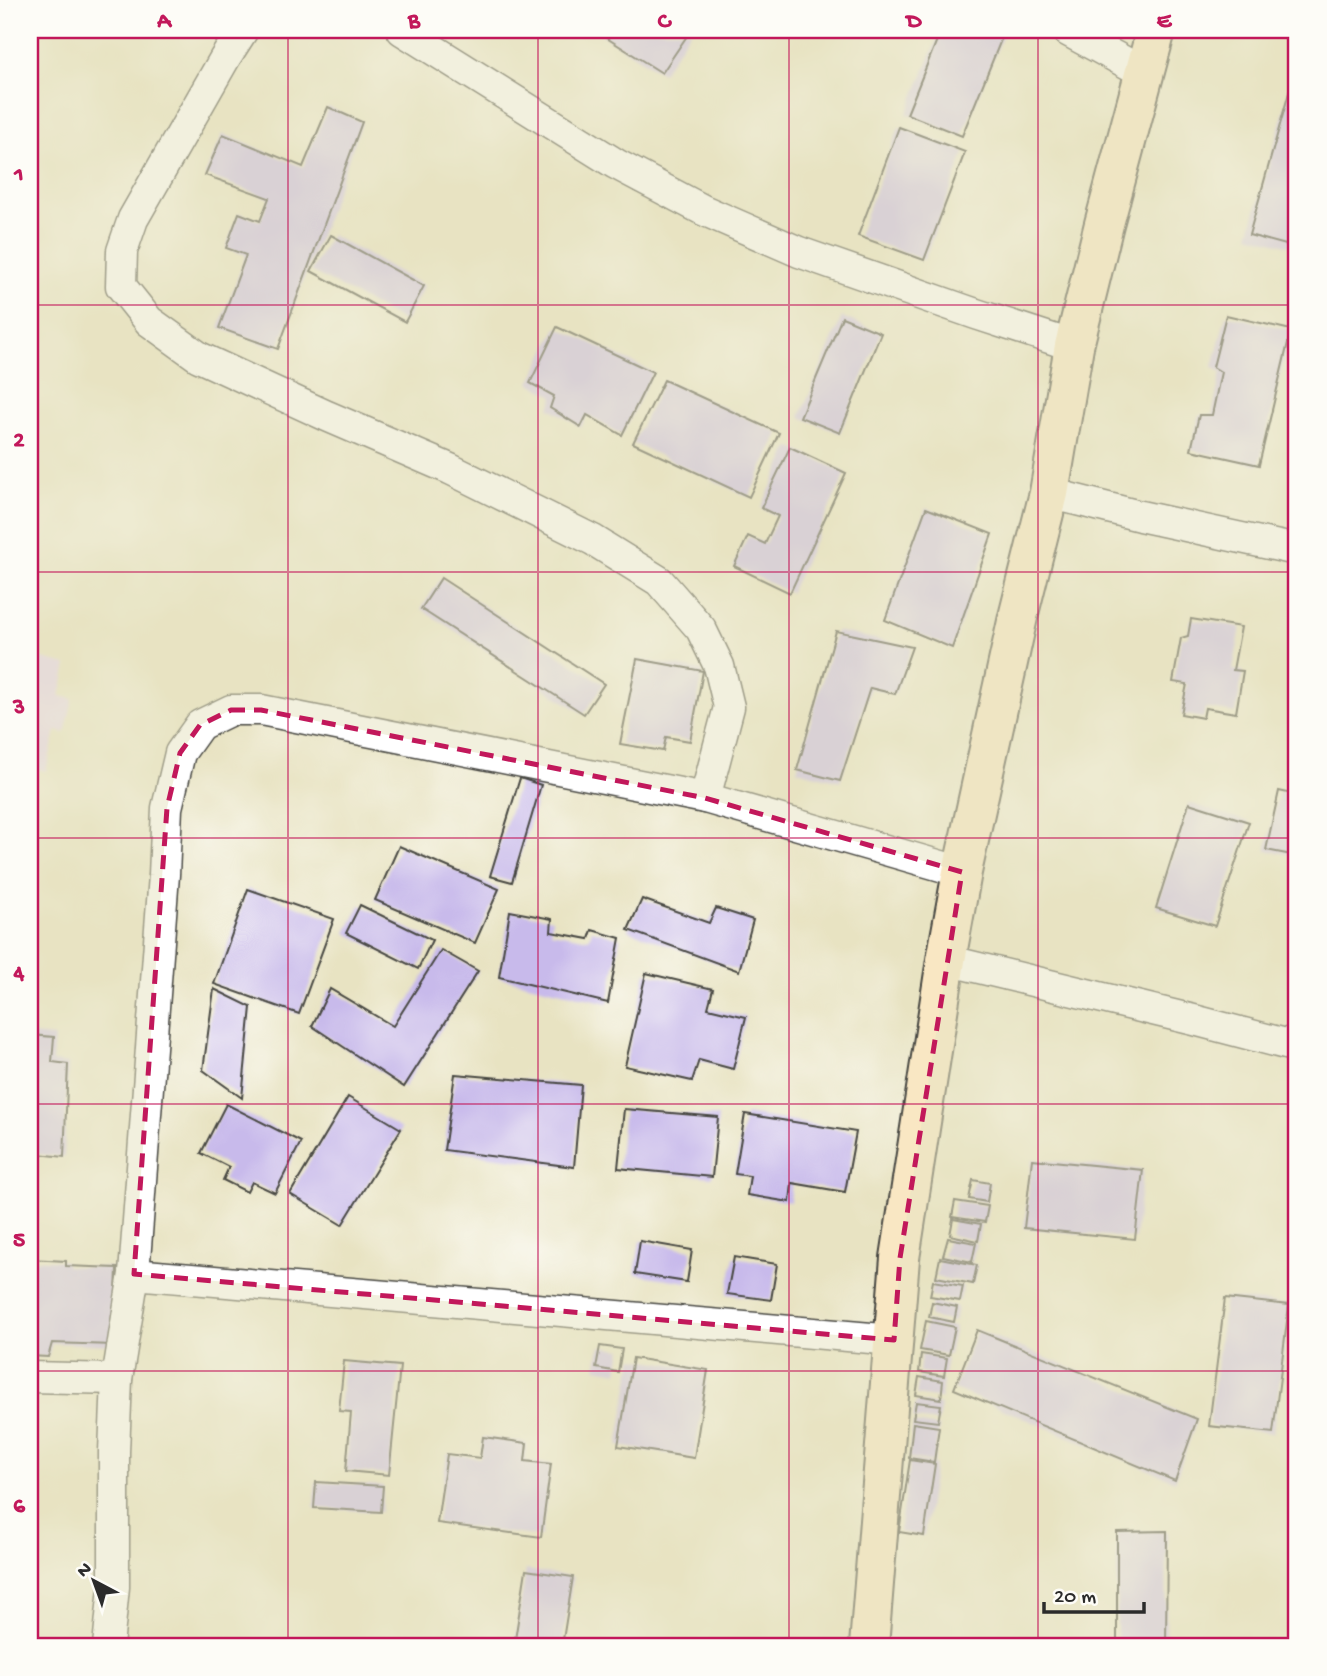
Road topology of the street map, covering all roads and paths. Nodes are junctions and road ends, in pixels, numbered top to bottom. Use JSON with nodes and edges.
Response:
{"nodes":[{"id":1,"x":243,"y":30,"type":"edge"},
{"id":2,"x":402,"y":30,"type":"edge"},
{"id":3,"x":1066,"y":30,"type":"edge"},
{"id":4,"x":1156,"y":30,"type":"edge"},
{"id":5,"x":1145,"y":73,"type":"junction"},
{"id":6,"x":1074,"y":346,"type":"junction"},
{"id":7,"x":1049,"y":493,"type":"junction"},
{"id":8,"x":1297,"y":550,"type":"edge"},
{"id":9,"x":705,"y":798,"type":"junction"},
{"id":10,"x":962,"y":872,"type":"junction"},
{"id":11,"x":946,"y":960,"type":"junction"},
{"id":12,"x":1297,"y":1047,"type":"edge"},
{"id":13,"x":134,"y":1274,"type":"junction"},
{"id":14,"x":894,"y":1340,"type":"junction"},
{"id":15,"x":30,"y":1377,"type":"edge"},
{"id":16,"x":117,"y":1379,"type":"junction"},
{"id":17,"x":108,"y":1646,"type":"edge"},
{"id":18,"x":869,"y":1646,"type":"edge"}],
"edges":[{"from":1,"to":9,"type":"street"},
{"from":2,"to":6,"type":"street"},
{"from":3,"to":5,"type":"street"},
{"from":4,"to":5,"type":"street"},
{"from":5,"to":6,"type":"street"},
{"from":6,"to":7,"type":"street"},
{"from":7,"to":8,"type":"street"},
{"from":7,"to":10,"type":"street"},
{"from":9,"to":10,"type":"street"},
{"from":9,"to":13,"type":"street"},
{"from":10,"to":11,"type":"street"},
{"from":11,"to":12,"type":"street"},
{"from":11,"to":14,"type":"street"},
{"from":13,"to":14,"type":"street"},
{"from":13,"to":16,"type":"street"},
{"from":14,"to":18,"type":"street"},
{"from":15,"to":16,"type":"street"},
{"from":16,"to":17,"type":"street"}]}
